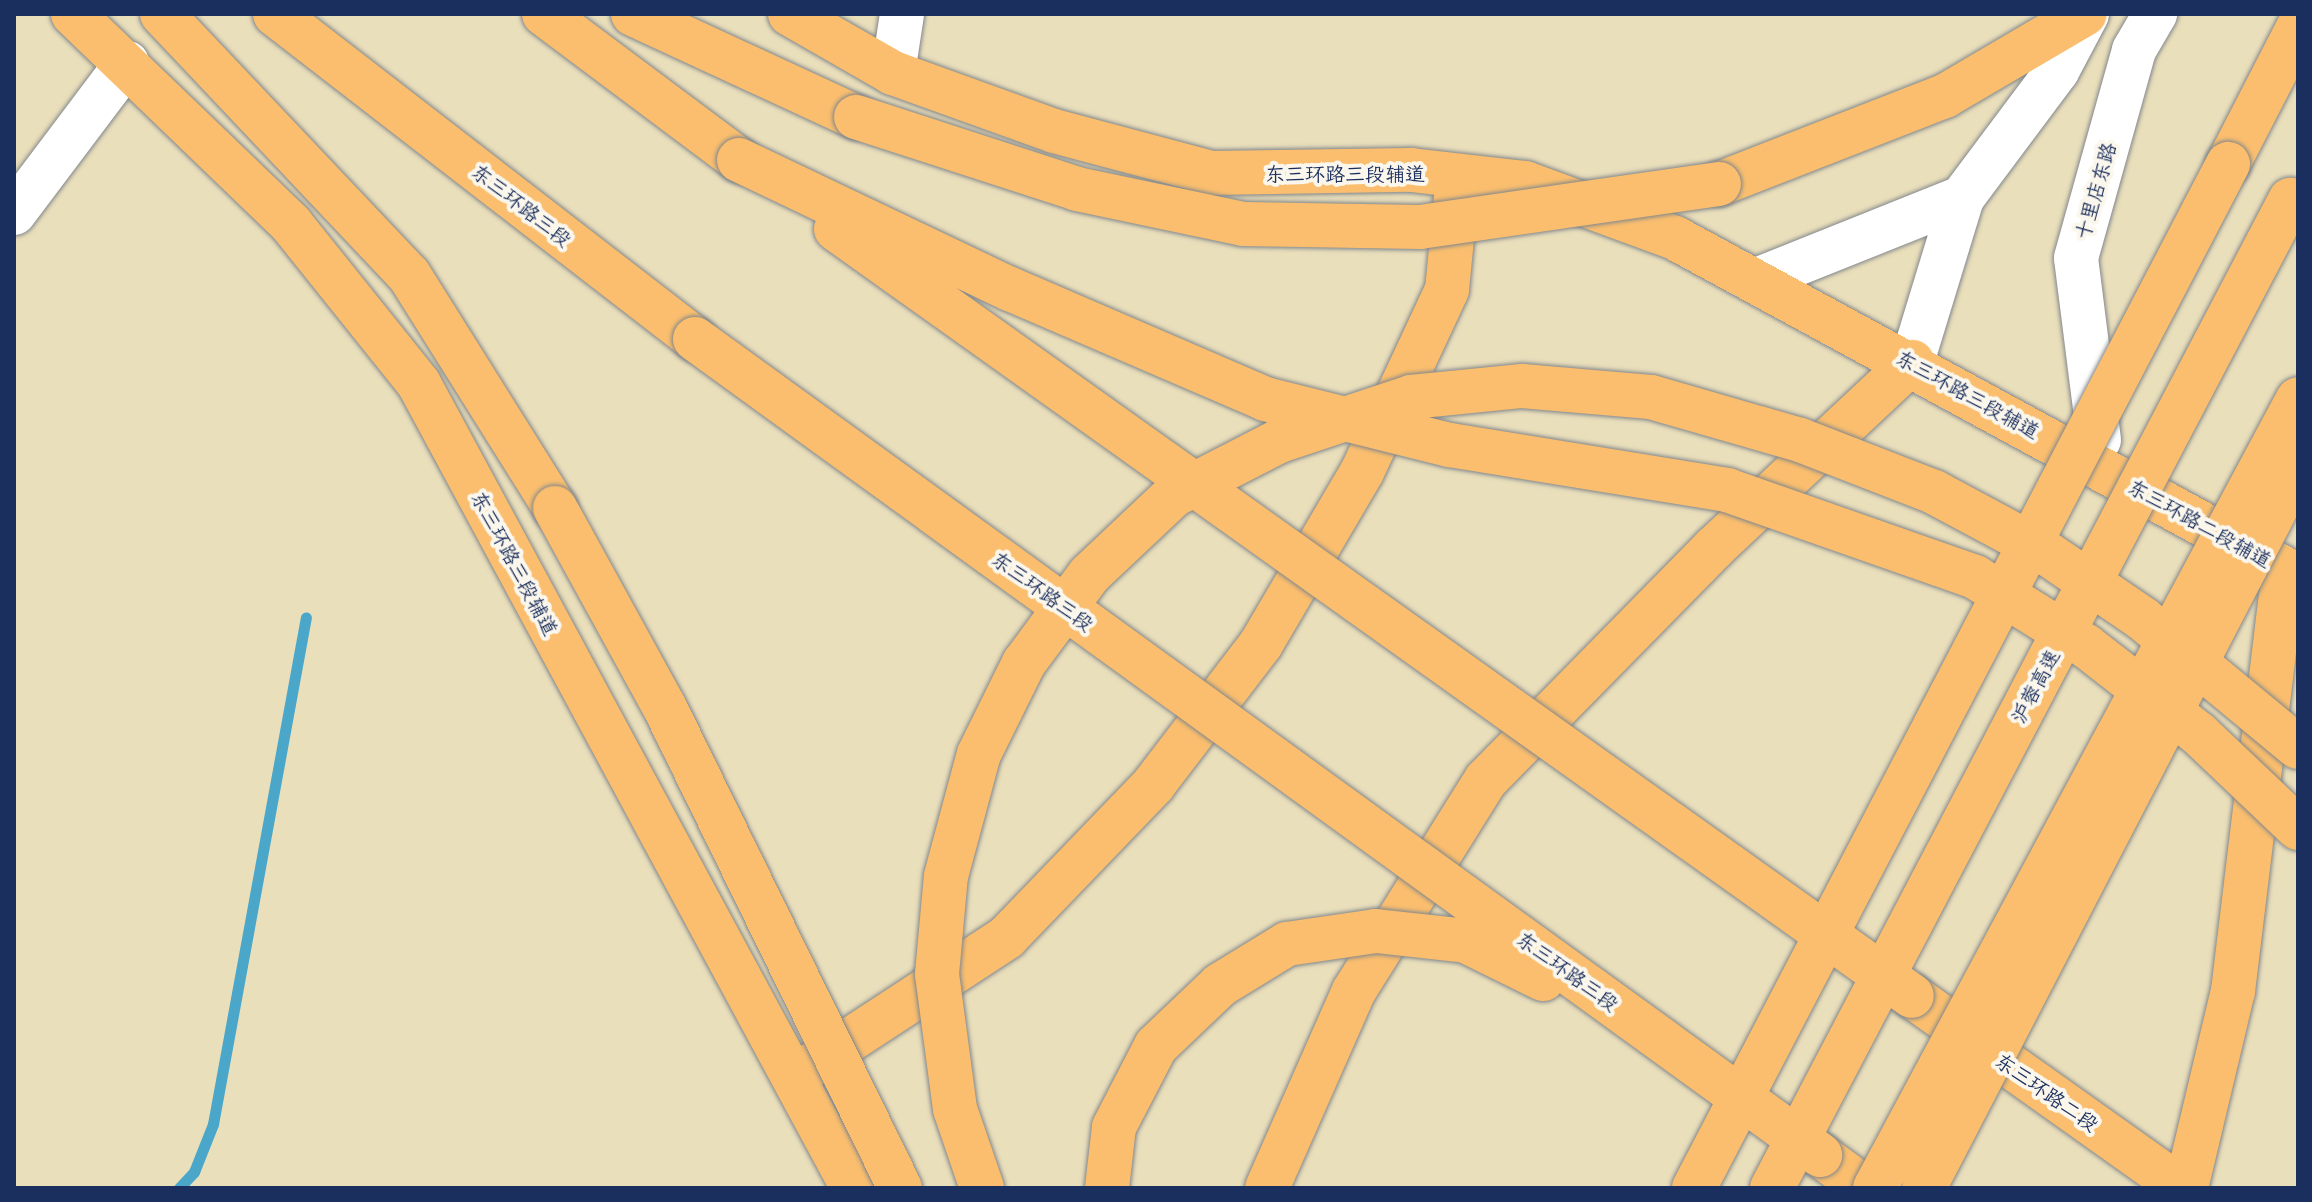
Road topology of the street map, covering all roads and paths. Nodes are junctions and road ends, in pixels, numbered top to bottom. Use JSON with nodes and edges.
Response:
{"nodes":[{"id":1,"x":73,"y":14,"type":"edge"},
{"id":2,"x":162,"y":14,"type":"edge"},
{"id":3,"x":275,"y":14,"type":"edge"},
{"id":4,"x":544,"y":14,"type":"edge"},
{"id":5,"x":633,"y":14,"type":"edge"},
{"id":6,"x":790,"y":14,"type":"edge"},
{"id":7,"x":902,"y":14,"type":"edge"},
{"id":8,"x":2086,"y":14,"type":"edge"},
{"id":9,"x":2155,"y":14,"type":"edge"},
{"id":10,"x":2298,"y":28,"type":"edge"},
{"id":11,"x":127,"y":63,"type":"junction"},
{"id":12,"x":893,"y":73,"type":"junction"},
{"id":13,"x":739,"y":160,"type":"junction"},
{"id":14,"x":1458,"y":176,"type":"junction"},
{"id":15,"x":2298,"y":184,"type":"edge"},
{"id":16,"x":1962,"y":198,"type":"junction"},
{"id":17,"x":14,"y":213,"type":"edge"},
{"id":18,"x":1759,"y":279,"type":"junction"},
{"id":19,"x":1912,"y":362,"type":"junction"},
{"id":20,"x":2298,"y":399,"type":"edge"},
{"id":21,"x":2298,"y":466,"type":"edge"},
{"id":22,"x":2102,"y":470,"type":"junction"},
{"id":23,"x":2291,"y":572,"type":"edge"},
{"id":24,"x":2298,"y":747,"type":"edge"},
{"id":25,"x":2298,"y":828,"type":"edge"},
{"id":26,"x":1659,"y":1037,"type":"junction"},
{"id":27,"x":792,"y":1078,"type":"junction"},
{"id":28,"x":853,"y":1188,"type":"edge"},
{"id":29,"x":900,"y":1188,"type":"edge"},
{"id":30,"x":982,"y":1188,"type":"edge"},
{"id":31,"x":1107,"y":1188,"type":"edge"},
{"id":32,"x":1267,"y":1188,"type":"edge"},
{"id":33,"x":1694,"y":1188,"type":"edge"},
{"id":34,"x":1772,"y":1188,"type":"edge"},
{"id":35,"x":1865,"y":1188,"type":"edge"},
{"id":36,"x":1875,"y":1188,"type":"edge"},
{"id":37,"x":1924,"y":1188,"type":"edge"},
{"id":38,"x":2184,"y":1188,"type":"edge"}],
"edges":[{"from":1,"to":11,"type":"main road","name":"东三环路三段辅道"},
{"from":2,"to":29,"type":"main road","bridge":true},
{"from":3,"to":26,"type":"main road","name":"东三环路三段","bridge":true},
{"from":4,"to":13,"type":"main road"},
{"from":5,"to":8,"type":"main road","bridge":true},
{"from":6,"to":12,"type":"main road","name":"东三环路三段辅道"},
{"from":7,"to":12,"type":"street"},
{"from":8,"to":16,"type":"street"},
{"from":9,"to":22,"type":"street","name":"十里店东路"},
{"from":10,"to":33,"type":"main road","bridge":true},
{"from":11,"to":17,"type":"street"},
{"from":11,"to":27,"type":"main road","name":"东三环路三段辅道"},
{"from":12,"to":14,"type":"main road","name":"东三环路三段辅道"},
{"from":13,"to":25,"type":"main road","bridge":true},
{"from":13,"to":38,"type":"main road","name":"东三环路二段","bridge":true},
{"from":14,"to":18,"type":"main road","name":"东三环路三段辅道"},
{"from":14,"to":27,"type":"main road"},
{"from":15,"to":34,"type":"main road","name":"沪蓉高速","bridge":true},
{"from":16,"to":18,"type":"street"},
{"from":16,"to":19,"type":"street"},
{"from":18,"to":19,"type":"main road","name":"东三环路三段辅道"},
{"from":19,"to":22,"type":"main road","name":"东三环路三段辅道"},
{"from":19,"to":32,"type":"main road"},
{"from":20,"to":36,"type":"main road","bridge":true},
{"from":21,"to":37,"type":"main road","bridge":true},
{"from":22,"to":23,"type":"main road","name":"东三环路二段辅道"},
{"from":23,"to":38,"type":"main road"},
{"from":24,"to":30,"type":"main road","bridge":true},
{"from":26,"to":31,"type":"main road","bridge":true},
{"from":26,"to":35,"type":"main road","name":"东三环路三段","bridge":true},
{"from":27,"to":28,"type":"main road","name":"东三环路三段辅道"}]}
